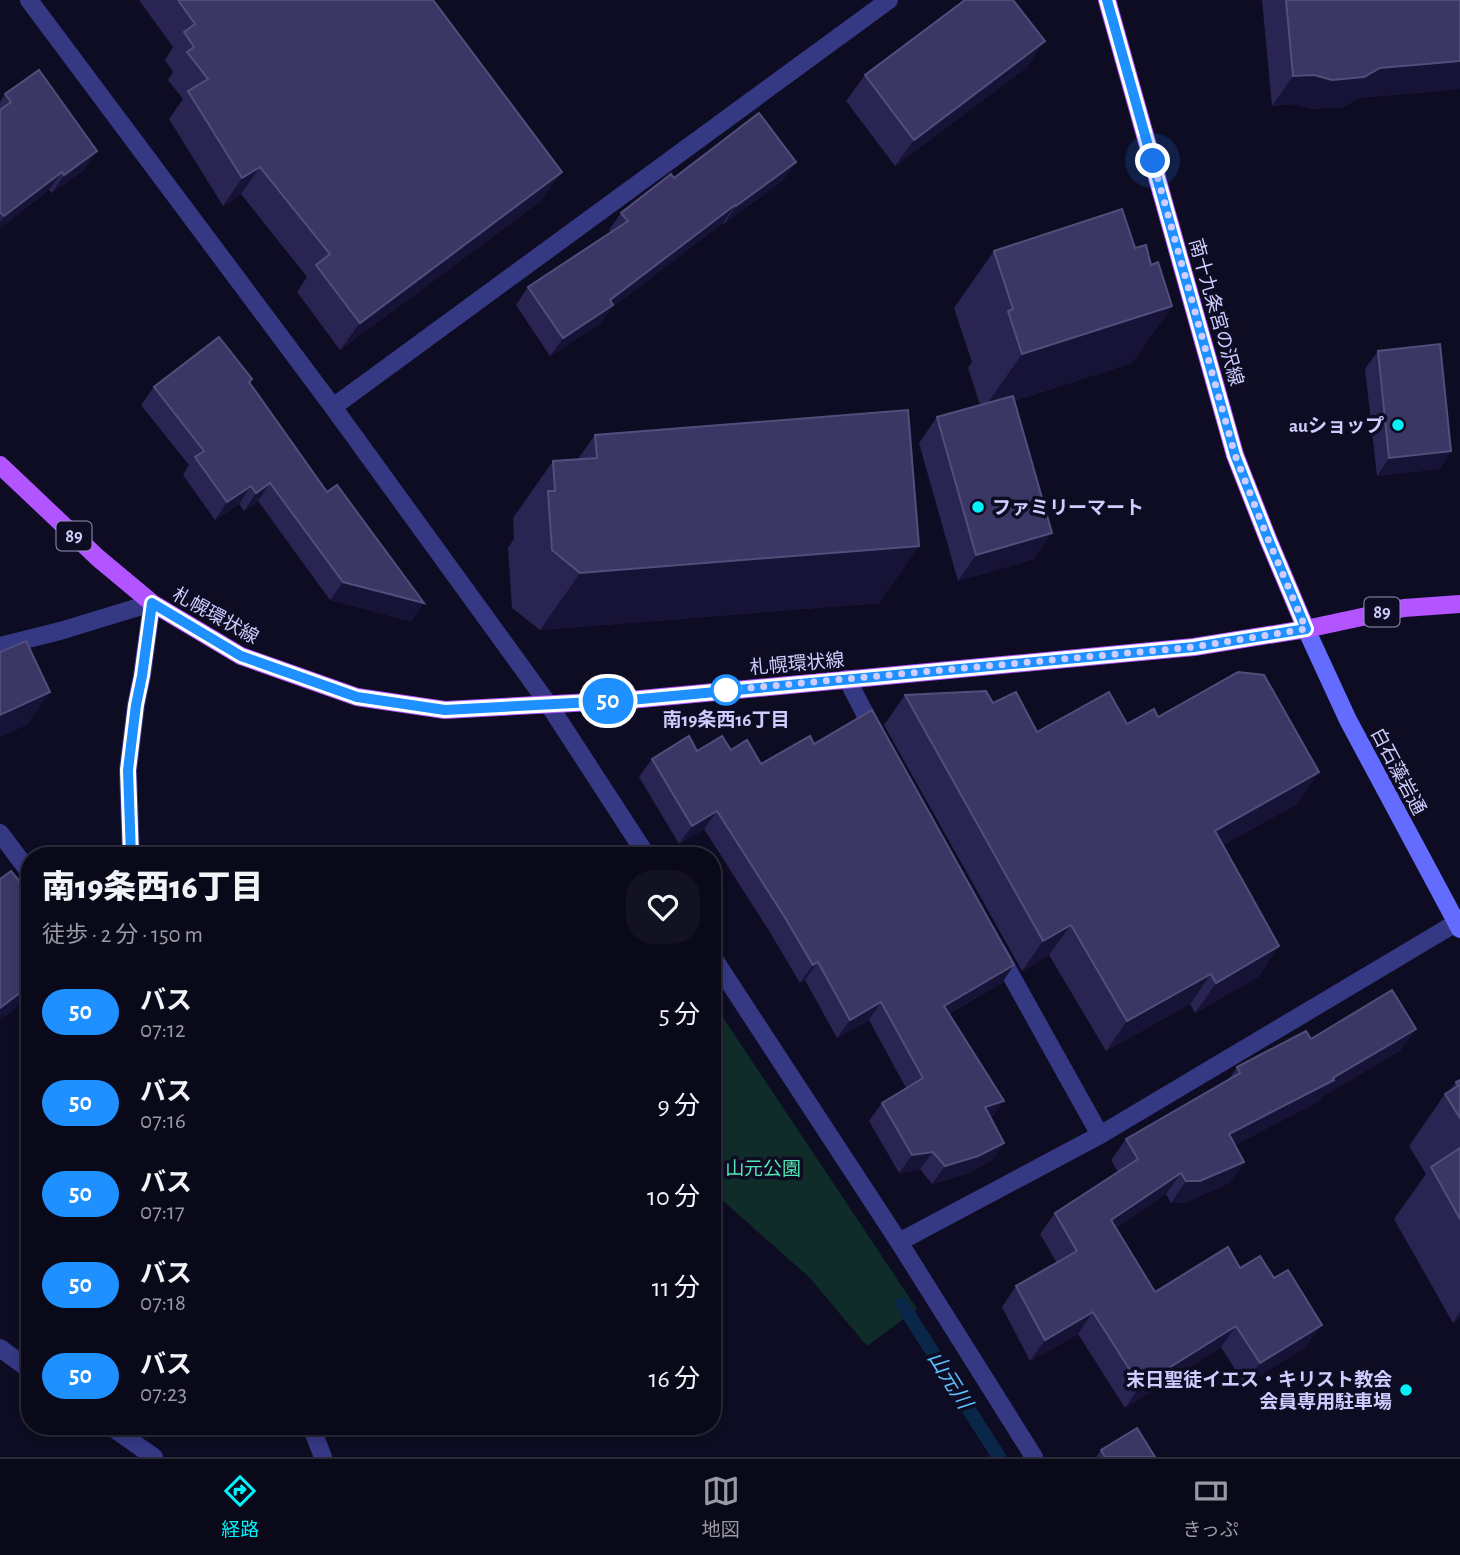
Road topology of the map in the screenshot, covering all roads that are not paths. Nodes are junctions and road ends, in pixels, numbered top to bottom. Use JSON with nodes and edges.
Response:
{"nodes":[{"id":1,"x":29,"y":0,"type":"edge"},
{"id":2,"x":889,"y":0,"type":"edge"},
{"id":3,"x":1107,"y":0,"type":"edge"},
{"id":4,"x":334,"y":408,"type":"junction"},
{"id":5,"x":0,"y":465,"type":"edge"},
{"id":6,"x":152,"y":603,"type":"junction"},
{"id":7,"x":1460,"y":604,"type":"edge"},
{"id":8,"x":1306,"y":629,"type":"junction"},
{"id":9,"x":0,"y":646,"type":"edge"},
{"id":10,"x":847,"y":679,"type":"junction"},
{"id":11,"x":549,"y":705,"type":"junction"},
{"id":12,"x":882,"y":745,"type":"edge"},
{"id":13,"x":0,"y":833,"type":"edge"},
{"id":14,"x":131,"y":847,"type":"edge"},
{"id":15,"x":641,"y":847,"type":"edge"},
{"id":16,"x":21,"y":861,"type":"edge"},
{"id":17,"x":1458,"y":926,"type":"edge"},
{"id":18,"x":991,"y":940,"type":"edge"},
{"id":19,"x":721,"y":970,"type":"edge"},
{"id":20,"x":1100,"y":1135,"type":"junction"},
{"id":21,"x":899,"y":1242,"type":"junction"},
{"id":22,"x":0,"y":1348,"type":"edge"},
{"id":23,"x":21,"y":1363,"type":"edge"},
{"id":24,"x":123,"y":1435,"type":"edge"},
{"id":25,"x":314,"y":1435,"type":"edge"},
{"id":26,"x":154,"y":1457,"type":"edge"},
{"id":27,"x":323,"y":1457,"type":"edge"},
{"id":28,"x":1034,"y":1457,"type":"edge"}],
"edges":[{"from":1,"to":4,"type":"street"},
{"from":2,"to":4,"type":"street"},
{"from":3,"to":8,"type":"main road","name":"南十九条宮の沢線"},
{"from":4,"to":11,"type":"street"},
{"from":5,"to":6,"type":"main road","name":"札幌環状線","number":"89"},
{"from":6,"to":9,"type":"street"},
{"from":6,"to":11,"type":"main road","name":"札幌環状線","number":"89"},
{"from":6,"to":14,"type":"street"},
{"from":7,"to":8,"type":"main road","name":"札幌環状線","number":"89"},
{"from":8,"to":10,"type":"main road","name":"札幌環状線","number":"89"},
{"from":8,"to":17,"type":"main road","name":"白石藻岩通"},
{"from":10,"to":11,"type":"main road","name":"札幌環状線","number":"89"},
{"from":10,"to":12,"type":"street"},
{"from":11,"to":15,"type":"street"},
{"from":13,"to":16,"type":"street"},
{"from":17,"to":20,"type":"street"},
{"from":18,"to":20,"type":"street"},
{"from":19,"to":21,"type":"street"},
{"from":20,"to":21,"type":"street"},
{"from":21,"to":28,"type":"street"},
{"from":22,"to":23,"type":"street"},
{"from":24,"to":26,"type":"street"},
{"from":25,"to":27,"type":"street"}]}
